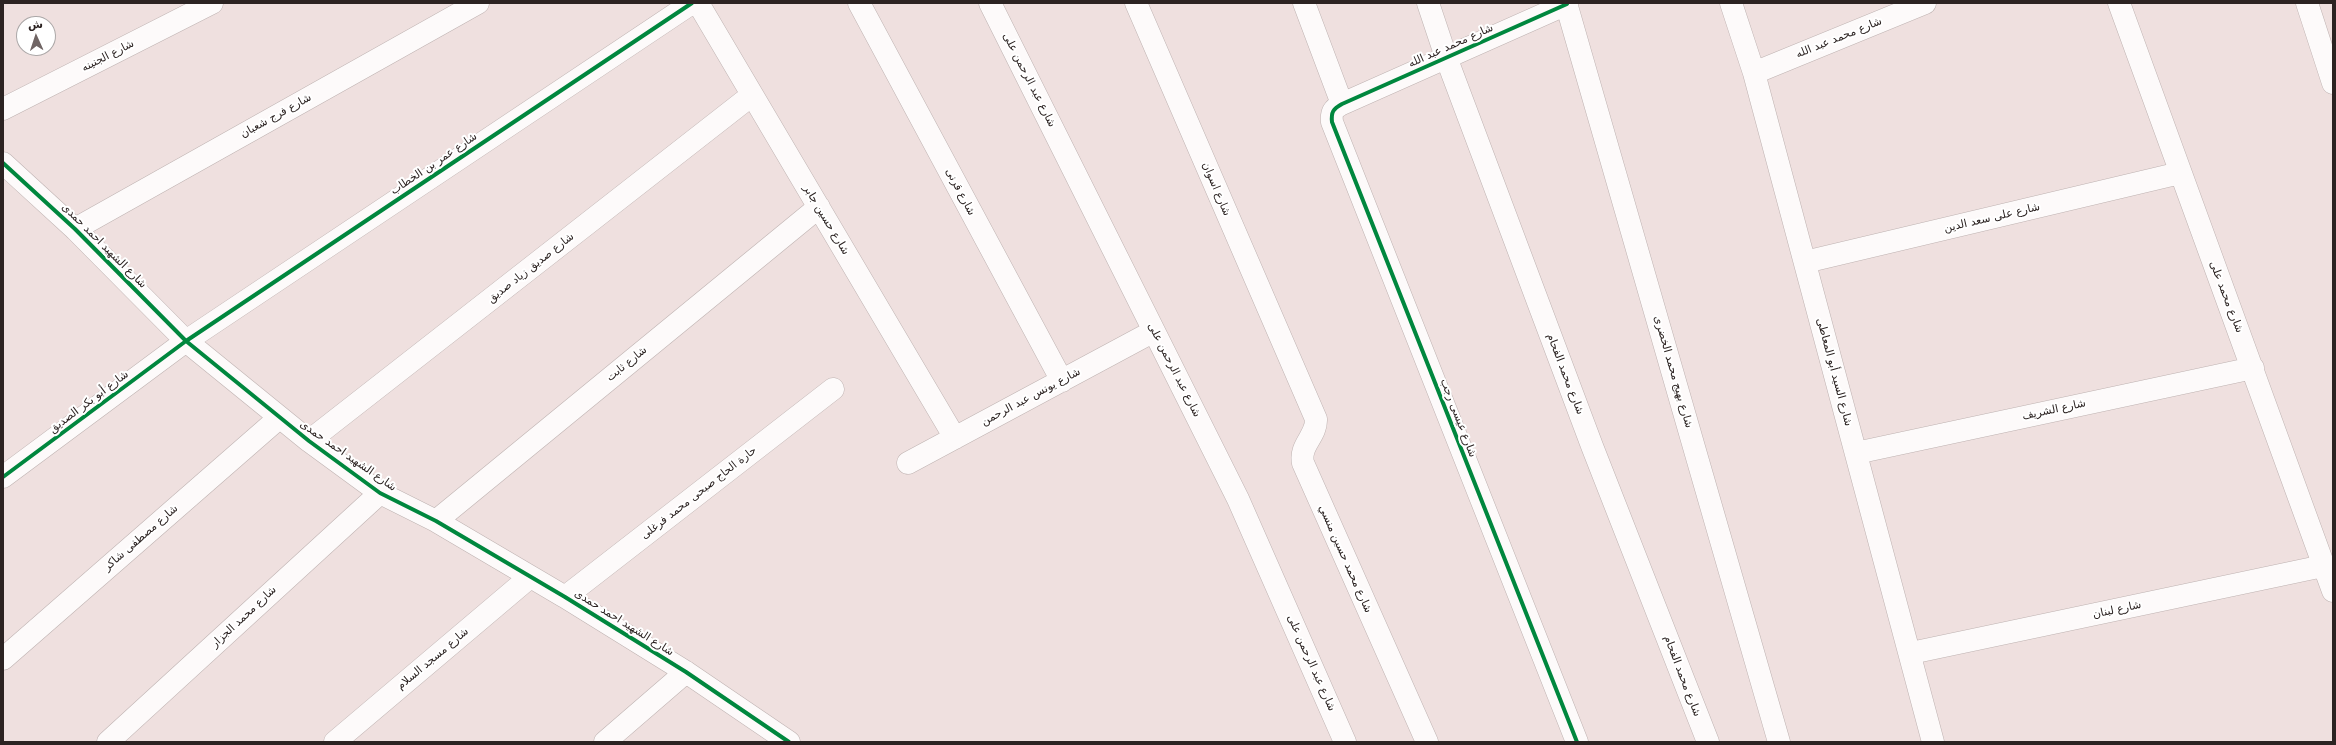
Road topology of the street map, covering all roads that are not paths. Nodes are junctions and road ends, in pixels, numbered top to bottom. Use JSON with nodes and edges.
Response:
{"nodes":[{"id":1,"x":212,"y":3,"type":"edge"},
{"id":2,"x":478,"y":3,"type":"edge"},
{"id":3,"x":692,"y":3,"type":"edge"},
{"id":4,"x":698,"y":3,"type":"edge"},
{"id":5,"x":859,"y":3,"type":"edge"},
{"id":6,"x":990,"y":3,"type":"edge"},
{"id":7,"x":1136,"y":3,"type":"edge"},
{"id":8,"x":1304,"y":3,"type":"edge"},
{"id":9,"x":1428,"y":3,"type":"edge"},
{"id":10,"x":1731,"y":3,"type":"edge"},
{"id":11,"x":1925,"y":3,"type":"edge"},
{"id":12,"x":2118,"y":3,"type":"edge"},
{"id":13,"x":2308,"y":3,"type":"edge"},
{"id":14,"x":1567,"y":4,"type":"edge"},
{"id":15,"x":1446,"y":57,"type":"junction"},
{"id":16,"x":1754,"y":73,"type":"junction"},
{"id":17,"x":2333,"y":83,"type":"edge"},
{"id":18,"x":752,"y":95,"type":"junction"},
{"id":19,"x":1342,"y":104,"type":"junction"},
{"id":20,"x":3,"y":109,"type":"edge"},
{"id":21,"x":3,"y":163,"type":"edge"},
{"id":22,"x":2180,"y":173,"type":"junction"},
{"id":23,"x":819,"y":207,"type":"junction"},
{"id":24,"x":75,"y":229,"type":"junction"},
{"id":25,"x":1805,"y":262,"type":"junction"},
{"id":26,"x":1154,"y":332,"type":"junction"},
{"id":27,"x":186,"y":341,"type":"junction"},
{"id":28,"x":2253,"y":368,"type":"junction"},
{"id":29,"x":1297,"y":375,"type":"joint"},
{"id":30,"x":1062,"y":381,"type":"junction"},
{"id":31,"x":833,"y":389,"type":"dead end"},
{"id":32,"x":279,"y":418,"type":"junction"},
{"id":33,"x":955,"y":438,"type":"junction"},
{"id":34,"x":309,"y":441,"type":"junction"},
{"id":35,"x":1856,"y":453,"type":"junction"},
{"id":36,"x":908,"y":463,"type":"dead end"},
{"id":37,"x":3,"y":477,"type":"edge"},
{"id":38,"x":380,"y":493,"type":"junction"},
{"id":39,"x":436,"y":521,"type":"junction"},
{"id":40,"x":2323,"y":566,"type":"junction"},
{"id":41,"x":530,"y":577,"type":"junction"},
{"id":42,"x":2333,"y":590,"type":"edge"},
{"id":43,"x":565,"y":597,"type":"junction"},
{"id":44,"x":1911,"y":653,"type":"junction"},
{"id":45,"x":3,"y":659,"type":"edge"},
{"id":46,"x":686,"y":672,"type":"junction"},
{"id":47,"x":108,"y":742,"type":"edge"},
{"id":48,"x":335,"y":742,"type":"edge"},
{"id":49,"x":605,"y":742,"type":"edge"},
{"id":50,"x":789,"y":742,"type":"edge"},
{"id":51,"x":1345,"y":742,"type":"edge"},
{"id":52,"x":1426,"y":742,"type":"edge"},
{"id":53,"x":1577,"y":742,"type":"edge"},
{"id":54,"x":1708,"y":742,"type":"edge"},
{"id":55,"x":1779,"y":742,"type":"edge"},
{"id":56,"x":1933,"y":742,"type":"edge"}],
"edges":[{"from":1,"to":20,"type":"street","name":"شارع الجنينه"},
{"from":2,"to":24,"type":"street","name":"شارع فرج شعبان"},
{"from":3,"to":27,"type":"street","name":"شارع عمر بن الخطاب"},
{"from":4,"to":18,"type":"street","name":"شارع حسين جابر"},
{"from":5,"to":30,"type":"street","name":"شارع قرنى"},
{"from":6,"to":26,"type":"street","name":"شارع عبد الرحمن على"},
{"from":7,"to":29,"type":"street","name":"شارع اسوان"},
{"from":8,"to":19,"type":"street"},
{"from":9,"to":15,"type":"street","name":"شارع محمد الفحام"},
{"from":10,"to":16,"type":"street","name":"شارع السيد أبو المعاطى"},
{"from":11,"to":16,"type":"street","name":"شارع محمد عبد الله"},
{"from":12,"to":22,"type":"street","name":"شارع محمد على"},
{"from":13,"to":17,"type":"street"},
{"from":14,"to":15,"type":"street","name":"شارع محمد عبد الله"},
{"from":14,"to":55,"type":"street","name":"شارع بهيج محمد الخضرى"},
{"from":15,"to":19,"type":"street","name":"شارع محمد عبد الله"},
{"from":15,"to":54,"type":"street","name":"شارع محمد الفحام"},
{"from":16,"to":25,"type":"street","name":"شارع السيد أبو المعاطى"},
{"from":18,"to":23,"type":"street","name":"شارع حسين جابر"},
{"from":18,"to":34,"type":"street","name":"شارع صديق زياد صديق"},
{"from":19,"to":53,"type":"street","name":"شارع عيسى رجب"},
{"from":21,"to":24,"type":"street","name":"شارع الشهيد احمد حمدى"},
{"from":22,"to":25,"type":"street","name":"شارع على سعد الدين"},
{"from":22,"to":28,"type":"street","name":"شارع محمد على"},
{"from":23,"to":33,"type":"street","name":"شارع حسين جابر"},
{"from":23,"to":39,"type":"street","name":"شارع ثابت"},
{"from":24,"to":27,"type":"street","name":"شارع الشهيد احمد حمدى"},
{"from":25,"to":35,"type":"street","name":"شارع السيد أبو المعاطى"},
{"from":26,"to":30,"type":"street","name":"شارع يونس عبد الرحمن"},
{"from":26,"to":51,"type":"street","name":"شارع عبد الرحمن على"},
{"from":27,"to":32,"type":"street","name":"شارع الشهيد احمد حمدى"},
{"from":27,"to":37,"type":"street","name":"شارع أبو بكر الصديق"},
{"from":28,"to":35,"type":"street","name":"شارع الشريف"},
{"from":28,"to":40,"type":"street","name":"شارع محمد على"},
{"from":29,"to":52,"type":"street","name":"شارع محمد حسين منسي"},
{"from":30,"to":33,"type":"street","name":"شارع يونس عبد الرحمن"},
{"from":31,"to":43,"type":"street","name":"حارة الحاج صبحى محمد فرغلى"},
{"from":32,"to":34,"type":"street","name":"شارع الشهيد احمد حمدى"},
{"from":32,"to":45,"type":"street","name":"شارع مصطفى شاكر"},
{"from":33,"to":36,"type":"street","name":"شارع يونس عبد الرحمن"},
{"from":34,"to":38,"type":"street","name":"شارع الشهيد احمد حمدى"},
{"from":35,"to":44,"type":"street","name":"شارع السيد أبو المعاطى"},
{"from":38,"to":39,"type":"street","name":"شارع الشهيد احمد حمدى"},
{"from":38,"to":47,"type":"street","name":"شارع محمد الجزار"},
{"from":39,"to":41,"type":"street","name":"شارع الشهيد احمد حمدى"},
{"from":40,"to":42,"type":"street","name":"شارع محمد على"},
{"from":40,"to":44,"type":"street","name":"شارع لبنان"},
{"from":41,"to":43,"type":"street","name":"شارع الشهيد احمد حمدى"},
{"from":41,"to":48,"type":"street","name":"شارع مسجد السلام"},
{"from":43,"to":46,"type":"street","name":"شارع الشهيد احمد حمدى"},
{"from":44,"to":56,"type":"street","name":"شارع السيد أبو المعاطى"},
{"from":46,"to":49,"type":"street"},
{"from":46,"to":50,"type":"street","name":"شارع الشهيد احمد حمدى"}]}
